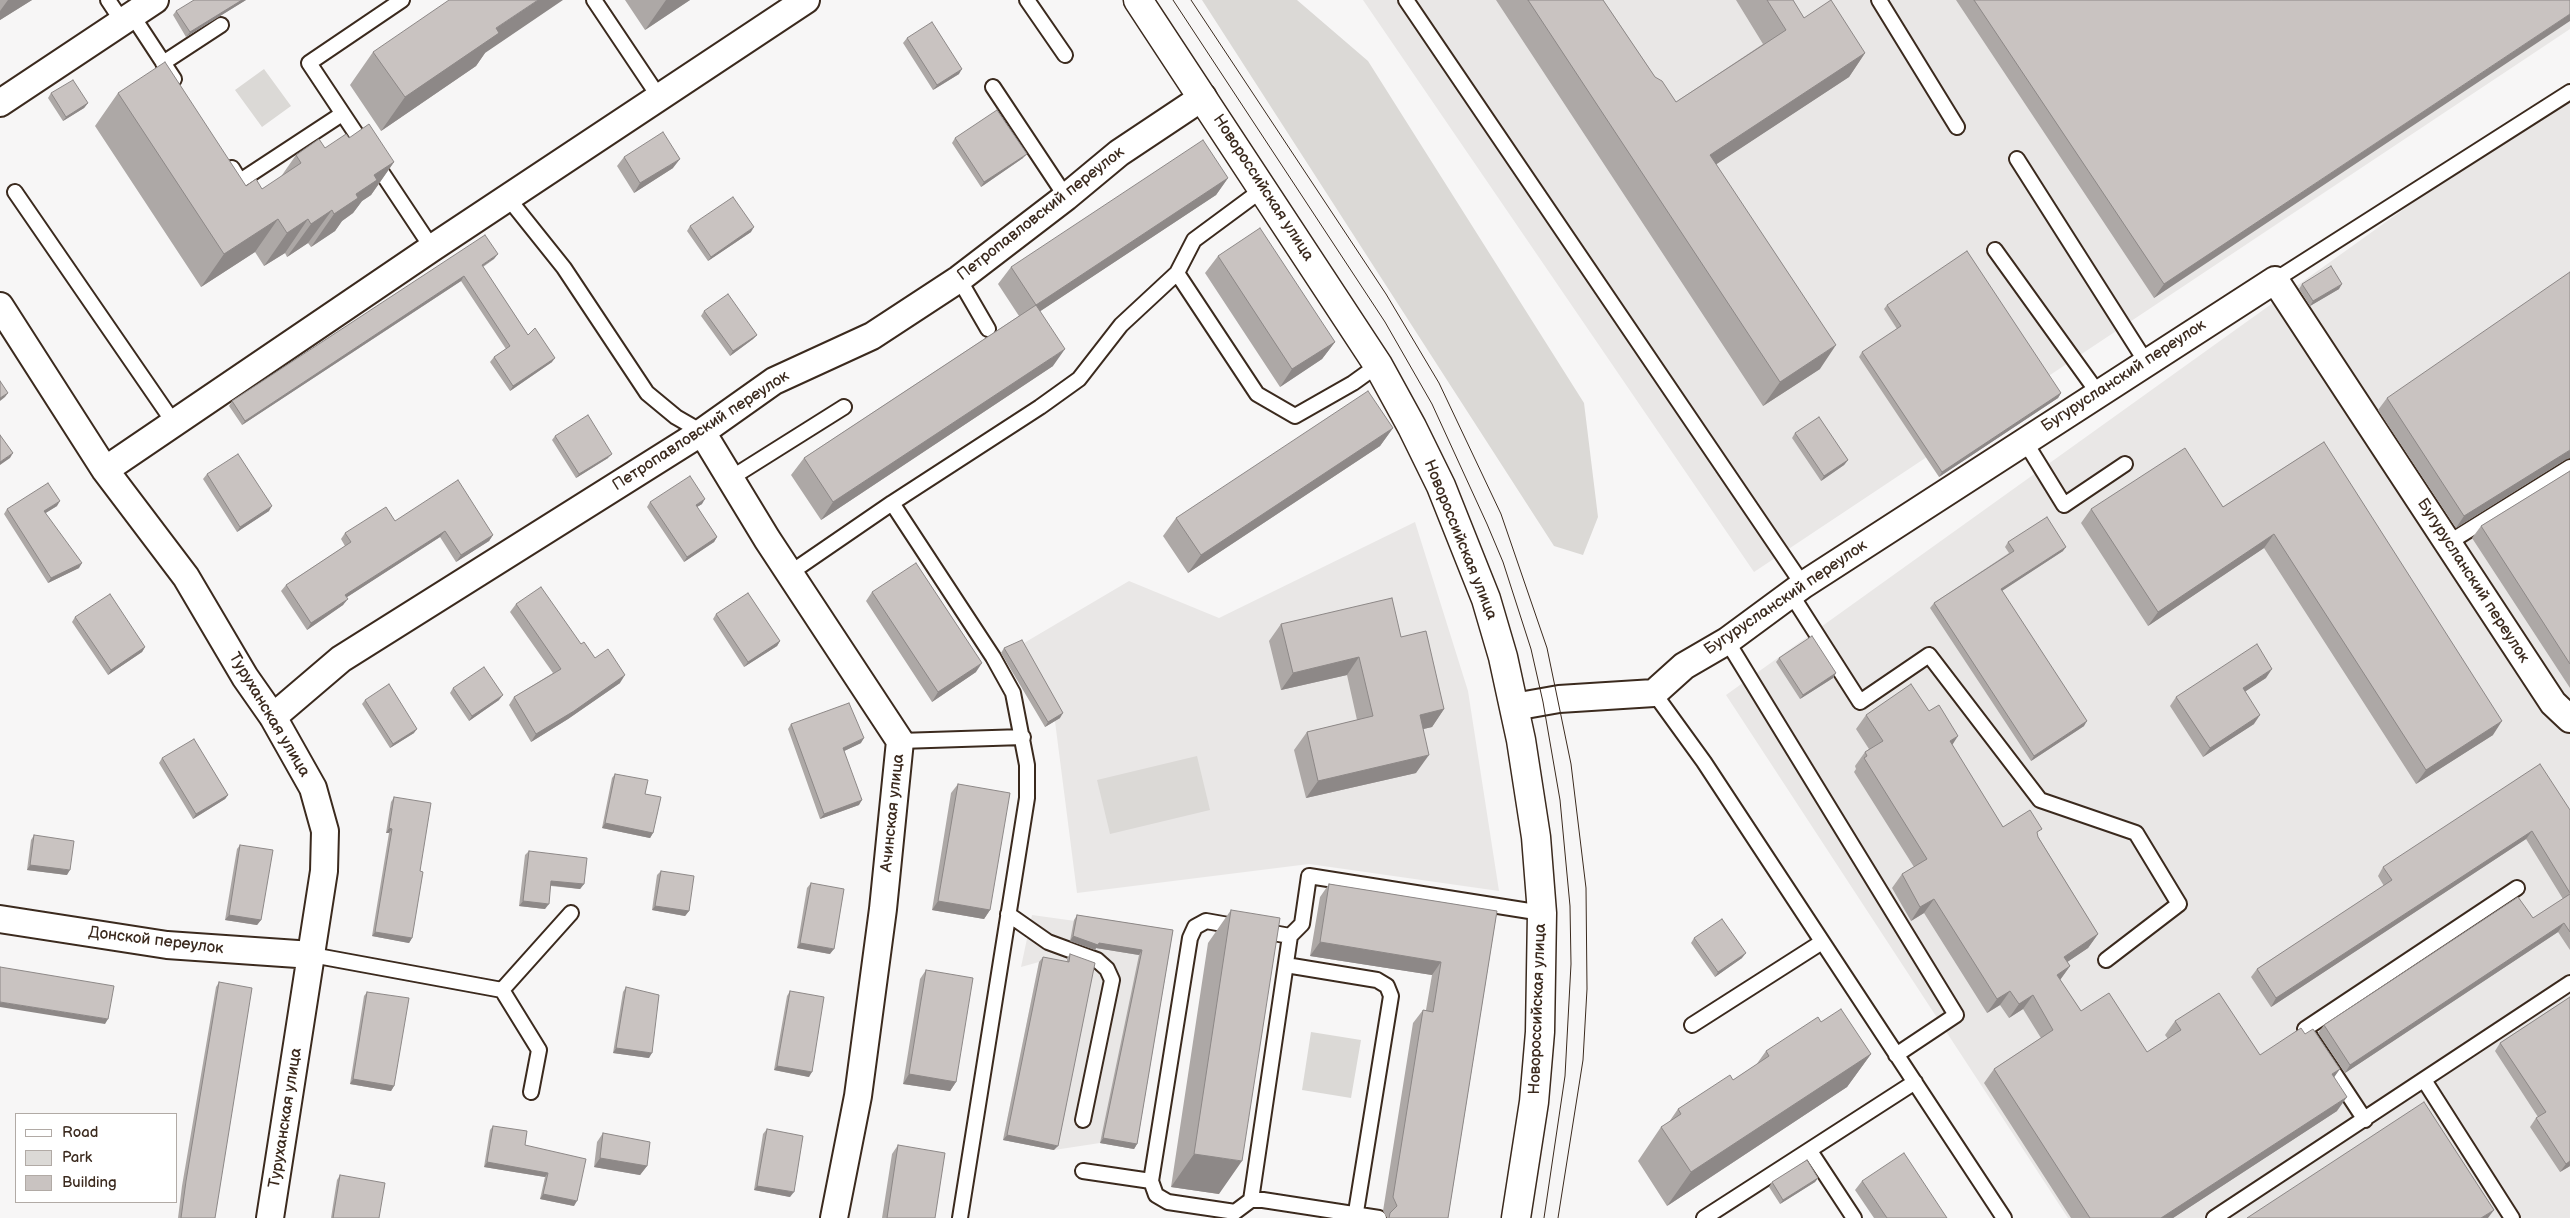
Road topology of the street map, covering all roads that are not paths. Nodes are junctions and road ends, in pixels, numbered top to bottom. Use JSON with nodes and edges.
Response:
{"nodes":[{"id":1,"x":155,"y":0,"type":"edge"},
{"id":2,"x":402,"y":0,"type":"edge"},
{"id":3,"x":594,"y":0,"type":"edge"},
{"id":4,"x":806,"y":0,"type":"edge"},
{"id":5,"x":1027,"y":0,"type":"edge"},
{"id":6,"x":1138,"y":0,"type":"edge"},
{"id":7,"x":1406,"y":0,"type":"edge"},
{"id":8,"x":1879,"y":0,"type":"edge"},
{"id":9,"x":121,"y":12,"type":"edge"},
{"id":10,"x":220,"y":25,"type":"dead end"},
{"id":11,"x":1064,"y":55,"type":"dead end"},
{"id":12,"x":163,"y":62,"type":"junction"},
{"id":13,"x":993,"y":87,"type":"dead end"},
{"id":14,"x":2570,"y":92,"type":"edge"},
{"id":15,"x":184,"y":94,"type":"edge"},
{"id":16,"x":1203,"y":96,"type":"junction"},
{"id":17,"x":659,"y":97,"type":"junction"},
{"id":18,"x":0,"y":103,"type":"edge"},
{"id":19,"x":342,"y":114,"type":"junction"},
{"id":20,"x":1957,"y":127,"type":"dead end"},
{"id":21,"x":225,"y":157,"type":"edge"},
{"id":22,"x":2017,"y":159,"type":"dead end"},
{"id":23,"x":1264,"y":189,"type":"junction"},
{"id":24,"x":16,"y":192,"type":"dead end"},
{"id":25,"x":1066,"y":197,"type":"junction"},
{"id":26,"x":508,"y":198,"type":"junction"},
{"id":27,"x":432,"y":248,"type":"junction"},
{"id":28,"x":1995,"y":250,"type":"dead end"},
{"id":29,"x":1177,"y":273,"type":"junction"},
{"id":30,"x":959,"y":279,"type":"junction"},
{"id":31,"x":2275,"y":280,"type":"junction"},
{"id":32,"x":0,"y":306,"type":"edge"},
{"id":33,"x":988,"y":328,"type":"dead end"},
{"id":34,"x":2146,"y":362,"type":"junction"},
{"id":35,"x":1378,"y":365,"type":"junction"},
{"id":36,"x":2098,"y":393,"type":"junction"},
{"id":37,"x":844,"y":407,"type":"dead end"},
{"id":38,"x":174,"y":423,"type":"junction"},
{"id":39,"x":702,"y":432,"type":"junction"},
{"id":40,"x":2024,"y":440,"type":"junction"},
{"id":41,"x":2125,"y":464,"type":"dead end"},
{"id":42,"x":2570,"y":467,"type":"edge"},
{"id":43,"x":105,"y":470,"type":"junction"},
{"id":44,"x":731,"y":478,"type":"junction"},
{"id":45,"x":892,"y":503,"type":"junction"},
{"id":46,"x":2448,"y":543,"type":"junction"},
{"id":47,"x":790,"y":574,"type":"junction"},
{"id":48,"x":1797,"y":589,"type":"junction"},
{"id":49,"x":1727,"y":641,"type":"junction"},
{"id":50,"x":1654,"y":693,"type":"junction"},
{"id":51,"x":1514,"y":707,"type":"junction"},
{"id":52,"x":273,"y":717,"type":"junction"},
{"id":53,"x":2570,"y":719,"type":"edge"},
{"id":54,"x":1023,"y":737,"type":"junction"},
{"id":55,"x":900,"y":741,"type":"junction"},
{"id":56,"x":2517,"y":888,"type":"dead end"},
{"id":57,"x":571,"y":912,"type":"dead end"},
{"id":58,"x":1542,"y":913,"type":"junction"},
{"id":59,"x":1008,"y":914,"type":"junction"},
{"id":60,"x":0,"y":919,"type":"edge"},
{"id":61,"x":1290,"y":936,"type":"junction"},
{"id":62,"x":1822,"y":942,"type":"junction"},
{"id":63,"x":312,"y":955,"type":"junction"},
{"id":64,"x":2106,"y":960,"type":"dead end"},
{"id":65,"x":1286,"y":965,"type":"junction"},
{"id":66,"x":2570,"y":983,"type":"edge"},
{"id":67,"x":502,"y":990,"type":"junction"},
{"id":68,"x":1692,"y":1025,"type":"dead end"},
{"id":69,"x":1896,"y":1055,"type":"junction"},
{"id":70,"x":2424,"y":1080,"type":"junction"},
{"id":71,"x":1915,"y":1082,"type":"junction"},
{"id":72,"x":531,"y":1092,"type":"dead end"},
{"id":73,"x":1083,"y":1120,"type":"dead end"},
{"id":74,"x":2365,"y":1120,"type":"junction"},
{"id":75,"x":1810,"y":1151,"type":"junction"},
{"id":76,"x":1083,"y":1171,"type":"dead end"},
{"id":77,"x":1151,"y":1180,"type":"junction"},
{"id":78,"x":1250,"y":1200,"type":"junction"},
{"id":79,"x":1355,"y":1216,"type":"edge"},
{"id":80,"x":270,"y":1218,"type":"edge"},
{"id":81,"x":834,"y":1218,"type":"edge"},
{"id":82,"x":960,"y":1218,"type":"edge"},
{"id":83,"x":1379,"y":1218,"type":"edge"},
{"id":84,"x":1516,"y":1218,"type":"edge"},
{"id":85,"x":1704,"y":1218,"type":"edge"},
{"id":86,"x":1854,"y":1218,"type":"edge"},
{"id":87,"x":2004,"y":1218,"type":"edge"},
{"id":88,"x":2214,"y":1218,"type":"edge"},
{"id":89,"x":2512,"y":1218,"type":"edge"}],
"edges":[{"from":1,"to":9,"type":"street"},
{"from":2,"to":19,"type":"lane"},
{"from":3,"to":17,"type":"lane"},
{"from":4,"to":17,"type":"street"},
{"from":5,"to":11,"type":"lane"},
{"from":6,"to":16,"type":"main road","name":"Новороссийская улица"},
{"from":7,"to":48,"type":"lane"},
{"from":8,"to":20,"type":"lane"},
{"from":9,"to":12,"type":"lane"},
{"from":9,"to":18,"type":"street"},
{"from":10,"to":12,"type":"lane"},
{"from":12,"to":15,"type":"lane"},
{"from":13,"to":25,"type":"lane"},
{"from":14,"to":31,"type":"lane"},
{"from":16,"to":23,"type":"main road","name":"Новороссийская улица"},
{"from":16,"to":25,"type":"street","name":"Петропавловский переулок"},
{"from":17,"to":26,"type":"street"},
{"from":19,"to":21,"type":"lane"},
{"from":19,"to":27,"type":"lane"},
{"from":22,"to":34,"type":"lane"},
{"from":23,"to":29,"type":"lane"},
{"from":23,"to":35,"type":"main road","name":"Новороссийская улица"},
{"from":24,"to":38,"type":"lane"},
{"from":25,"to":30,"type":"street","name":"Петропавловский переулок"},
{"from":26,"to":27,"type":"street"},
{"from":26,"to":39,"type":"lane"},
{"from":27,"to":38,"type":"street"},
{"from":28,"to":36,"type":"lane"},
{"from":29,"to":35,"type":"lane"},
{"from":29,"to":45,"type":"lane"},
{"from":30,"to":33,"type":"lane"},
{"from":30,"to":39,"type":"street","name":"Петропавловский переулок"},
{"from":31,"to":34,"type":"street","name":"Бугурусланский переулок"},
{"from":31,"to":46,"type":"street","name":"Бугурусланский переулок"},
{"from":32,"to":43,"type":"street","name":"Туруханская улица"},
{"from":34,"to":36,"type":"street","name":"Бугурусланский переулок"},
{"from":35,"to":51,"type":"main road","name":"Новороссийская улица"},
{"from":36,"to":40,"type":"street","name":"Бугурусланский переулок"},
{"from":37,"to":44,"type":"lane"},
{"from":38,"to":43,"type":"street"},
{"from":39,"to":44,"type":"street","name":"Ачинская улица"},
{"from":39,"to":52,"type":"street","name":"Петропавловский переулок"},
{"from":40,"to":41,"type":"lane"},
{"from":40,"to":48,"type":"street","name":"Бугурусланский переулок"},
{"from":42,"to":46,"type":"lane"},
{"from":43,"to":52,"type":"street","name":"Туруханская улица"},
{"from":44,"to":47,"type":"street","name":"Ачинская улица"},
{"from":45,"to":47,"type":"lane"},
{"from":45,"to":54,"type":"lane"},
{"from":46,"to":53,"type":"street","name":"Бугурусланский переулок"},
{"from":47,"to":55,"type":"street","name":"Ачинская улица"},
{"from":48,"to":49,"type":"street","name":"Бугурусланский переулок"},
{"from":48,"to":64,"type":"lane"},
{"from":49,"to":50,"type":"street","name":"Бугурусланский переулок"},
{"from":49,"to":69,"type":"lane"},
{"from":50,"to":51,"type":"street"},
{"from":50,"to":62,"type":"lane"},
{"from":51,"to":58,"type":"main road","name":"Новороссийская улица"},
{"from":52,"to":63,"type":"street","name":"Туруханская улица"},
{"from":54,"to":55,"type":"lane"},
{"from":54,"to":59,"type":"lane"},
{"from":55,"to":81,"type":"street","name":"Ачинская улица"},
{"from":56,"to":74,"type":"lane"},
{"from":57,"to":67,"type":"lane"},
{"from":58,"to":61,"type":"lane"},
{"from":58,"to":84,"type":"main road","name":"Новороссийская улица"},
{"from":59,"to":73,"type":"lane"},
{"from":59,"to":82,"type":"lane"},
{"from":60,"to":63,"type":"street","name":"Донской переулок"},
{"from":61,"to":65,"type":"lane"},
{"from":61,"to":77,"type":"lane"},
{"from":62,"to":68,"type":"lane"},
{"from":62,"to":69,"type":"lane"},
{"from":63,"to":67,"type":"lane"},
{"from":63,"to":80,"type":"street","name":"Туруханская улица"},
{"from":65,"to":78,"type":"lane"},
{"from":65,"to":79,"type":"lane"},
{"from":66,"to":70,"type":"lane"},
{"from":67,"to":72,"type":"lane"},
{"from":69,"to":71,"type":"lane"},
{"from":70,"to":74,"type":"lane"},
{"from":70,"to":89,"type":"lane"},
{"from":71,"to":75,"type":"lane"},
{"from":71,"to":87,"type":"lane"},
{"from":74,"to":88,"type":"lane"},
{"from":75,"to":85,"type":"lane"},
{"from":75,"to":86,"type":"lane"},
{"from":76,"to":77,"type":"lane"},
{"from":77,"to":78,"type":"lane"},
{"from":78,"to":79,"type":"lane"},
{"from":79,"to":83,"type":"lane"}]}
